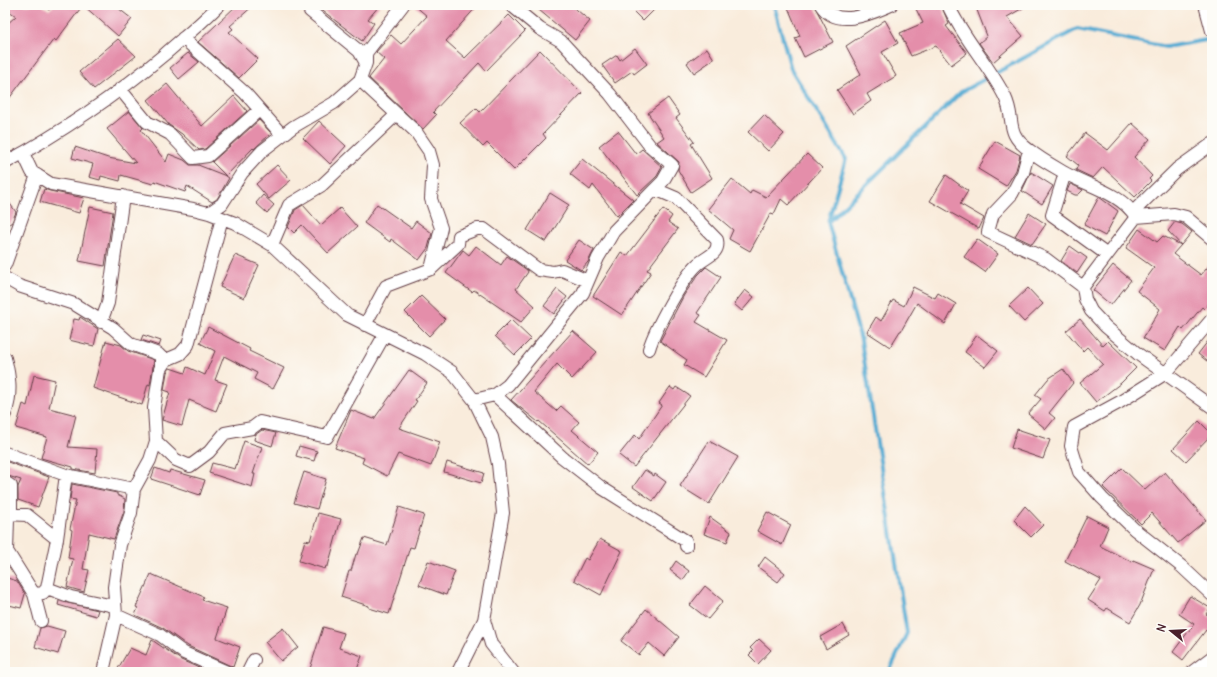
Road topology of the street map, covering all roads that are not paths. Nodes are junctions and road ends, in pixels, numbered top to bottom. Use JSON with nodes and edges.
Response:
{"nodes":[{"id":1,"x":219,"y":5,"type":"edge"},
{"id":2,"x":307,"y":5,"type":"edge"},
{"id":3,"x":403,"y":5,"type":"edge"},
{"id":4,"x":511,"y":5,"type":"edge"},
{"id":5,"x":821,"y":5,"type":"edge"},
{"id":6,"x":891,"y":5,"type":"edge"},
{"id":7,"x":948,"y":5,"type":"edge"},
{"id":8,"x":1205,"y":5,"type":"edge"},
{"id":9,"x":1212,"y":31,"type":"edge"},
{"id":10,"x":182,"y":38,"type":"junction"},
{"id":11,"x":366,"y":62,"type":"junction"},
{"id":12,"x":360,"y":80,"type":"junction"},
{"id":13,"x":120,"y":89,"type":"junction"},
{"id":14,"x":259,"y":110,"type":"junction"},
{"id":15,"x":397,"y":114,"type":"junction"},
{"id":16,"x":282,"y":135,"type":"junction"},
{"id":17,"x":1212,"y":144,"type":"edge"},
{"id":18,"x":1029,"y":150,"type":"junction"},
{"id":19,"x":23,"y":153,"type":"junction"},
{"id":20,"x":5,"y":164,"type":"edge"},
{"id":21,"x":1065,"y":173,"type":"junction"},
{"id":22,"x":37,"y":175,"type":"junction"},
{"id":23,"x":655,"y":189,"type":"junction"},
{"id":24,"x":123,"y":196,"type":"junction"},
{"id":25,"x":209,"y":213,"type":"junction"},
{"id":26,"x":1134,"y":214,"type":"junction"},
{"id":27,"x":222,"y":218,"type":"junction"},
{"id":28,"x":1212,"y":239,"type":"edge"},
{"id":29,"x":272,"y":245,"type":"junction"},
{"id":30,"x":1106,"y":254,"type":"junction"},
{"id":31,"x":5,"y":265,"type":"edge"},
{"id":32,"x":431,"y":269,"type":"junction"},
{"id":33,"x":5,"y":278,"type":"edge"},
{"id":34,"x":588,"y":281,"type":"junction"},
{"id":35,"x":1082,"y":287,"type":"junction"},
{"id":36,"x":1212,"y":319,"type":"edge"},
{"id":37,"x":101,"y":322,"type":"junction"},
{"id":38,"x":365,"y":325,"type":"junction"},
{"id":39,"x":385,"y":334,"type":"junction"},
{"id":40,"x":649,"y":349,"type":"dead end"},
{"id":41,"x":5,"y":358,"type":"edge"},
{"id":42,"x":161,"y":368,"type":"junction"},
{"id":43,"x":1166,"y":373,"type":"junction"},
{"id":44,"x":8,"y":375,"type":"edge"},
{"id":45,"x":495,"y":395,"type":"junction"},
{"id":46,"x":474,"y":400,"type":"junction"},
{"id":47,"x":1212,"y":407,"type":"edge"},
{"id":48,"x":5,"y":414,"type":"edge"},
{"id":49,"x":156,"y":441,"type":"junction"},
{"id":50,"x":5,"y":453,"type":"edge"},
{"id":51,"x":66,"y":475,"type":"junction"},
{"id":52,"x":5,"y":482,"type":"edge"},
{"id":53,"x":134,"y":489,"type":"junction"},
{"id":54,"x":8,"y":514,"type":"edge"},
{"id":55,"x":57,"y":538,"type":"junction"},
{"id":56,"x":686,"y":546,"type":"dead end"},
{"id":57,"x":6,"y":554,"type":"edge"},
{"id":58,"x":47,"y":588,"type":"junction"},
{"id":59,"x":34,"y":594,"type":"junction"},
{"id":60,"x":1212,"y":595,"type":"edge"},
{"id":61,"x":115,"y":611,"type":"junction"},
{"id":62,"x":484,"y":620,"type":"junction"},
{"id":63,"x":41,"y":621,"type":"dead end"},
{"id":64,"x":1212,"y":657,"type":"edge"},
{"id":65,"x":254,"y":660,"type":"dead end"},
{"id":66,"x":1196,"y":671,"type":"edge"},
{"id":67,"x":103,"y":672,"type":"edge"},
{"id":68,"x":227,"y":672,"type":"edge"},
{"id":69,"x":248,"y":672,"type":"edge"},
{"id":70,"x":458,"y":672,"type":"edge"},
{"id":71,"x":513,"y":672,"type":"edge"}],
"edges":[{"from":1,"to":10,"type":"street"},
{"from":2,"to":11,"type":"street"},
{"from":3,"to":11,"type":"street"},
{"from":4,"to":23,"type":"street"},
{"from":5,"to":6,"type":"street"},
{"from":7,"to":18,"type":"street"},
{"from":8,"to":9,"type":"street"},
{"from":10,"to":13,"type":"street"},
{"from":10,"to":14,"type":"street"},
{"from":11,"to":12,"type":"street"},
{"from":12,"to":15,"type":"street"},
{"from":12,"to":16,"type":"street"},
{"from":13,"to":14,"type":"street"},
{"from":13,"to":19,"type":"street"},
{"from":14,"to":16,"type":"street"},
{"from":15,"to":29,"type":"street"},
{"from":15,"to":32,"type":"street"},
{"from":16,"to":25,"type":"street"},
{"from":17,"to":26,"type":"street"},
{"from":18,"to":21,"type":"street"},
{"from":18,"to":35,"type":"street"},
{"from":19,"to":20,"type":"street"},
{"from":19,"to":22,"type":"street"},
{"from":21,"to":26,"type":"street"},
{"from":21,"to":30,"type":"street"},
{"from":22,"to":24,"type":"street"},
{"from":22,"to":31,"type":"street"},
{"from":23,"to":34,"type":"street"},
{"from":23,"to":40,"type":"street"},
{"from":24,"to":25,"type":"street"},
{"from":24,"to":37,"type":"street"},
{"from":25,"to":27,"type":"street"},
{"from":26,"to":28,"type":"street"},
{"from":26,"to":30,"type":"street"},
{"from":27,"to":29,"type":"street"},
{"from":27,"to":42,"type":"street"},
{"from":29,"to":38,"type":"street"},
{"from":30,"to":35,"type":"street"},
{"from":32,"to":34,"type":"street"},
{"from":32,"to":38,"type":"street"},
{"from":33,"to":37,"type":"street"},
{"from":34,"to":45,"type":"street"},
{"from":35,"to":43,"type":"street"},
{"from":36,"to":43,"type":"street"},
{"from":37,"to":42,"type":"street"},
{"from":38,"to":39,"type":"street"},
{"from":39,"to":46,"type":"street"},
{"from":39,"to":49,"type":"street"},
{"from":41,"to":44,"type":"street"},
{"from":42,"to":49,"type":"street"},
{"from":43,"to":47,"type":"street"},
{"from":43,"to":60,"type":"street"},
{"from":44,"to":48,"type":"street"},
{"from":45,"to":46,"type":"street"},
{"from":45,"to":56,"type":"street"},
{"from":46,"to":62,"type":"street"},
{"from":49,"to":53,"type":"street"},
{"from":50,"to":51,"type":"street"},
{"from":51,"to":53,"type":"street"},
{"from":51,"to":55,"type":"street"},
{"from":52,"to":54,"type":"street"},
{"from":53,"to":61,"type":"street"},
{"from":54,"to":55,"type":"street"},
{"from":54,"to":57,"type":"street"},
{"from":55,"to":58,"type":"street"},
{"from":57,"to":59,"type":"street"},
{"from":58,"to":59,"type":"street"},
{"from":58,"to":61,"type":"street"},
{"from":59,"to":63,"type":"street"},
{"from":61,"to":67,"type":"street"},
{"from":61,"to":68,"type":"street"},
{"from":62,"to":70,"type":"street"},
{"from":62,"to":71,"type":"street"},
{"from":64,"to":66,"type":"street"},
{"from":65,"to":69,"type":"street"}]}
